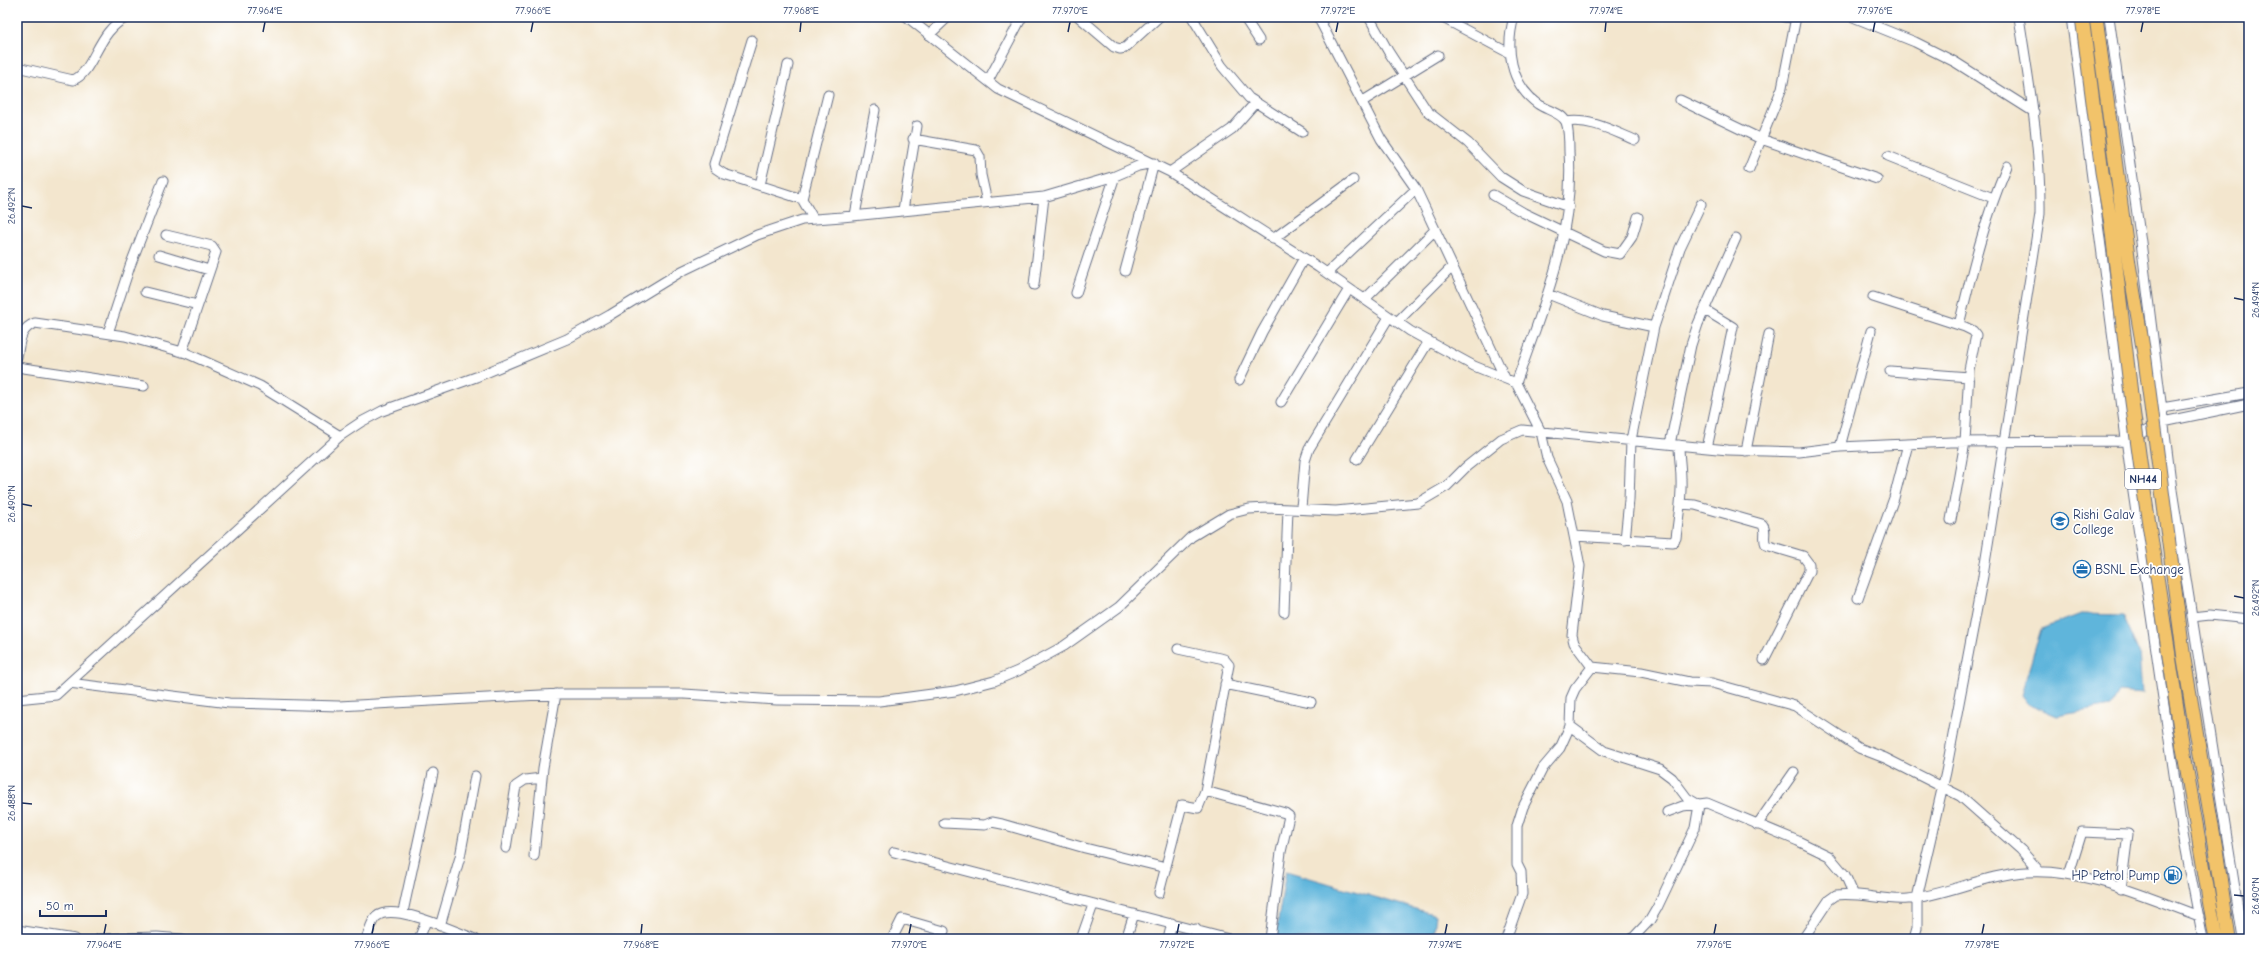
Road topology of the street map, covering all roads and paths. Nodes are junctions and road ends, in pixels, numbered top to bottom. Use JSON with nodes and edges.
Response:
{"nodes":[{"id":1,"x":128,"y":17,"type":"edge"},
{"id":2,"x":907,"y":17,"type":"edge"},
{"id":3,"x":948,"y":17,"type":"edge"},
{"id":4,"x":1022,"y":17,"type":"edge"},
{"id":5,"x":1079,"y":17,"type":"edge"},
{"id":6,"x":1159,"y":17,"type":"edge"},
{"id":7,"x":1192,"y":17,"type":"edge"},
{"id":8,"x":1244,"y":17,"type":"edge"},
{"id":9,"x":1318,"y":17,"type":"edge"},
{"id":10,"x":1370,"y":17,"type":"edge"},
{"id":11,"x":1441,"y":17,"type":"edge"},
{"id":12,"x":1514,"y":17,"type":"edge"},
{"id":13,"x":1785,"y":17,"type":"edge"},
{"id":14,"x":1853,"y":17,"type":"edge"},
{"id":15,"x":2019,"y":17,"type":"edge"},
{"id":16,"x":2071,"y":17,"type":"edge"},
{"id":17,"x":2082,"y":17,"type":"edge"},
{"id":18,"x":2096,"y":17,"type":"edge"},
{"id":19,"x":2109,"y":17,"type":"edge"},
{"id":20,"x":1796,"y":18,"type":"edge"},
{"id":21,"x":929,"y":35,"type":"junction"},
{"id":22,"x":752,"y":40,"type":"dead end"},
{"id":23,"x":1258,"y":40,"type":"dead end"},
{"id":24,"x":1509,"y":53,"type":"junction"},
{"id":25,"x":1438,"y":55,"type":"dead end"},
{"id":26,"x":788,"y":65,"type":"dead end"},
{"id":27,"x":17,"y":67,"type":"edge"},
{"id":28,"x":1405,"y":75,"type":"junction"},
{"id":29,"x":988,"y":81,"type":"junction"},
{"id":30,"x":828,"y":95,"type":"dead end"},
{"id":31,"x":1680,"y":100,"type":"dead end"},
{"id":32,"x":1363,"y":101,"type":"junction"},
{"id":33,"x":1255,"y":103,"type":"junction"},
{"id":34,"x":875,"y":110,"type":"dead end"},
{"id":35,"x":2034,"y":112,"type":"junction"},
{"id":36,"x":1566,"y":122,"type":"junction"},
{"id":37,"x":917,"y":126,"type":"dead end"},
{"id":38,"x":1302,"y":132,"type":"dead end"},
{"id":39,"x":913,"y":139,"type":"junction"},
{"id":40,"x":1761,"y":139,"type":"junction"},
{"id":41,"x":1635,"y":140,"type":"dead end"},
{"id":42,"x":1888,"y":156,"type":"dead end"},
{"id":43,"x":1154,"y":163,"type":"junction"},
{"id":44,"x":2007,"y":166,"type":"dead end"},
{"id":45,"x":1749,"y":169,"type":"dead end"},
{"id":46,"x":1170,"y":172,"type":"junction"},
{"id":47,"x":1115,"y":176,"type":"junction"},
{"id":48,"x":1877,"y":179,"type":"dead end"},
{"id":49,"x":1353,"y":180,"type":"dead end"},
{"id":50,"x":163,"y":181,"type":"dead end"},
{"id":51,"x":760,"y":185,"type":"junction"},
{"id":52,"x":1416,"y":189,"type":"junction"},
{"id":53,"x":1493,"y":195,"type":"dead end"},
{"id":54,"x":1044,"y":197,"type":"junction"},
{"id":55,"x":1993,"y":198,"type":"junction"},
{"id":56,"x":802,"y":199,"type":"junction"},
{"id":57,"x":987,"y":202,"type":"junction"},
{"id":58,"x":1701,"y":204,"type":"dead end"},
{"id":59,"x":1569,"y":207,"type":"junction"},
{"id":60,"x":903,"y":210,"type":"junction"},
{"id":61,"x":855,"y":215,"type":"junction"},
{"id":62,"x":1638,"y":217,"type":"dead end"},
{"id":63,"x":813,"y":218,"type":"junction"},
{"id":64,"x":1435,"y":230,"type":"junction"},
{"id":65,"x":1564,"y":231,"type":"junction"},
{"id":66,"x":166,"y":235,"type":"dead end"},
{"id":67,"x":1736,"y":238,"type":"dead end"},
{"id":68,"x":1273,"y":239,"type":"junction"},
{"id":69,"x":159,"y":255,"type":"dead end"},
{"id":70,"x":1304,"y":258,"type":"junction"},
{"id":71,"x":1452,"y":267,"type":"junction"},
{"id":72,"x":210,"y":270,"type":"junction"},
{"id":73,"x":1125,"y":271,"type":"dead end"},
{"id":74,"x":1327,"y":273,"type":"junction"},
{"id":75,"x":1034,"y":285,"type":"dead end"},
{"id":76,"x":1349,"y":288,"type":"junction"},
{"id":77,"x":145,"y":292,"type":"dead end"},
{"id":78,"x":1076,"y":293,"type":"dead end"},
{"id":79,"x":1548,"y":294,"type":"junction"},
{"id":80,"x":1873,"y":297,"type":"dead end"},
{"id":81,"x":1365,"y":299,"type":"junction"},
{"id":82,"x":198,"y":305,"type":"junction"},
{"id":83,"x":1705,"y":310,"type":"junction"},
{"id":84,"x":1393,"y":319,"type":"junction"},
{"id":85,"x":1959,"y":325,"type":"junction"},
{"id":86,"x":1654,"y":328,"type":"junction"},
{"id":87,"x":1871,"y":331,"type":"dead end"},
{"id":88,"x":108,"y":333,"type":"junction"},
{"id":89,"x":1770,"y":334,"type":"dead end"},
{"id":90,"x":1429,"y":341,"type":"junction"},
{"id":91,"x":182,"y":352,"type":"junction"},
{"id":92,"x":17,"y":357,"type":"edge"},
{"id":93,"x":17,"y":367,"type":"edge"},
{"id":94,"x":1890,"y":372,"type":"dead end"},
{"id":95,"x":1969,"y":377,"type":"junction"},
{"id":96,"x":1505,"y":378,"type":"junction"},
{"id":97,"x":1239,"y":380,"type":"dead end"},
{"id":98,"x":1516,"y":383,"type":"junction"},
{"id":99,"x":144,"y":386,"type":"dead end"},
{"id":100,"x":2249,"y":393,"type":"edge"},
{"id":101,"x":1281,"y":402,"type":"dead end"},
{"id":102,"x":2249,"y":404,"type":"edge"},
{"id":103,"x":2162,"y":408,"type":"junction"},
{"id":104,"x":2164,"y":422,"type":"junction"},
{"id":105,"x":1541,"y":432,"type":"junction"},
{"id":106,"x":340,"y":436,"type":"junction"},
{"id":107,"x":1631,"y":440,"type":"junction"},
{"id":108,"x":2127,"y":441,"type":"junction"},
{"id":109,"x":1965,"y":442,"type":"junction"},
{"id":110,"x":2004,"y":442,"type":"junction"},
{"id":111,"x":1908,"y":444,"type":"junction"},
{"id":112,"x":1675,"y":445,"type":"junction"},
{"id":113,"x":1840,"y":447,"type":"junction"},
{"id":114,"x":1707,"y":448,"type":"junction"},
{"id":115,"x":1746,"y":451,"type":"junction"},
{"id":116,"x":1357,"y":459,"type":"dead end"},
{"id":117,"x":1680,"y":504,"type":"junction"},
{"id":118,"x":1301,"y":508,"type":"junction"},
{"id":119,"x":1288,"y":509,"type":"junction"},
{"id":120,"x":1951,"y":520,"type":"dead end"},
{"id":121,"x":1574,"y":536,"type":"junction"},
{"id":122,"x":1625,"y":540,"type":"junction"},
{"id":123,"x":1858,"y":598,"type":"dead end"},
{"id":124,"x":1284,"y":612,"type":"dead end"},
{"id":125,"x":2192,"y":617,"type":"junction"},
{"id":126,"x":2249,"y":619,"type":"edge"},
{"id":127,"x":1178,"y":649,"type":"dead end"},
{"id":128,"x":1764,"y":660,"type":"dead end"},
{"id":129,"x":1592,"y":667,"type":"junction"},
{"id":130,"x":69,"y":683,"type":"junction"},
{"id":131,"x":1225,"y":684,"type":"junction"},
{"id":132,"x":556,"y":694,"type":"junction"},
{"id":133,"x":17,"y":698,"type":"edge"},
{"id":134,"x":1311,"y":702,"type":"dead end"},
{"id":135,"x":1570,"y":726,"type":"junction"},
{"id":136,"x":1794,"y":772,"type":"dead end"},
{"id":137,"x":433,"y":773,"type":"dead end"},
{"id":138,"x":475,"y":776,"type":"dead end"},
{"id":139,"x":542,"y":778,"type":"junction"},
{"id":140,"x":1943,"y":786,"type":"junction"},
{"id":141,"x":1205,"y":791,"type":"junction"},
{"id":142,"x":1699,"y":805,"type":"junction"},
{"id":143,"x":1667,"y":812,"type":"dead end"},
{"id":144,"x":944,"y":823,"type":"dead end"},
{"id":145,"x":1757,"y":825,"type":"junction"},
{"id":146,"x":506,"y":848,"type":"dead end"},
{"id":147,"x":894,"y":852,"type":"dead end"},
{"id":148,"x":534,"y":856,"type":"dead end"},
{"id":149,"x":2030,"y":860,"type":"junction"},
{"id":150,"x":1166,"y":868,"type":"junction"},
{"id":151,"x":2026,"y":872,"type":"junction"},
{"id":152,"x":2040,"y":872,"type":"junction"},
{"id":153,"x":2069,"y":874,"type":"junction"},
{"id":154,"x":2121,"y":889,"type":"junction"},
{"id":155,"x":1159,"y":892,"type":"dead end"},
{"id":156,"x":1854,"y":895,"type":"junction"},
{"id":157,"x":1909,"y":899,"type":"junction"},
{"id":158,"x":1093,"y":905,"type":"junction"},
{"id":159,"x":2249,"y":911,"type":"edge"},
{"id":160,"x":403,"y":912,"type":"junction"},
{"id":161,"x":2239,"y":912,"type":"junction"},
{"id":162,"x":1134,"y":914,"type":"junction"},
{"id":163,"x":2199,"y":916,"type":"junction"},
{"id":164,"x":426,"y":921,"type":"junction"},
{"id":165,"x":1172,"y":923,"type":"junction"},
{"id":166,"x":440,"y":926,"type":"junction"},
{"id":167,"x":1196,"y":929,"type":"junction"},
{"id":168,"x":17,"y":930,"type":"edge"},
{"id":169,"x":944,"y":931,"type":"dead end"},
{"id":170,"x":27,"y":936,"type":"edge"},
{"id":171,"x":75,"y":939,"type":"edge"},
{"id":172,"x":99,"y":939,"type":"edge"},
{"id":173,"x":182,"y":939,"type":"edge"},
{"id":174,"x":366,"y":939,"type":"edge"},
{"id":175,"x":419,"y":939,"type":"edge"},
{"id":176,"x":475,"y":939,"type":"edge"},
{"id":177,"x":892,"y":939,"type":"edge"},
{"id":178,"x":1081,"y":939,"type":"edge"},
{"id":179,"x":1126,"y":939,"type":"edge"},
{"id":180,"x":1168,"y":939,"type":"edge"},
{"id":181,"x":1191,"y":939,"type":"edge"},
{"id":182,"x":1229,"y":939,"type":"edge"},
{"id":183,"x":1270,"y":939,"type":"edge"},
{"id":184,"x":1506,"y":939,"type":"edge"},
{"id":185,"x":1632,"y":939,"type":"edge"},
{"id":186,"x":1802,"y":939,"type":"edge"},
{"id":187,"x":1914,"y":939,"type":"edge"},
{"id":188,"x":2203,"y":939,"type":"edge"},
{"id":189,"x":2216,"y":939,"type":"edge"},
{"id":190,"x":2229,"y":939,"type":"edge"},
{"id":191,"x":2243,"y":939,"type":"edge"}],
"edges":[{"from":1,"to":27,"type":"street"},
{"from":2,"to":21,"type":"street"},
{"from":3,"to":21,"type":"street"},
{"from":4,"to":29,"type":"street"},
{"from":5,"to":6,"type":"street"},
{"from":7,"to":33,"type":"street"},
{"from":8,"to":23,"type":"street"},
{"from":9,"to":32,"type":"street"},
{"from":10,"to":28,"type":"street"},
{"from":11,"to":24,"type":"street"},
{"from":12,"to":24,"type":"street"},
{"from":13,"to":20,"type":"street"},
{"from":14,"to":35,"type":"street"},
{"from":15,"to":35,"type":"street"},
{"from":16,"to":108,"type":"street"},
{"from":17,"to":189,"type":"highway","number":"NH44","bridge":true},
{"from":18,"to":190,"type":"highway","number":"NH44","bridge":true},
{"from":19,"to":103,"type":"street"},
{"from":20,"to":40,"type":"street"},
{"from":21,"to":29,"type":"street"},
{"from":22,"to":51,"type":"street"},
{"from":24,"to":36,"type":"street"},
{"from":25,"to":28,"type":"street"},
{"from":26,"to":51,"type":"street"},
{"from":28,"to":32,"type":"street"},
{"from":28,"to":59,"type":"street"},
{"from":29,"to":43,"type":"street"},
{"from":30,"to":56,"type":"street"},
{"from":31,"to":40,"type":"street"},
{"from":32,"to":52,"type":"street"},
{"from":33,"to":38,"type":"street"},
{"from":33,"to":46,"type":"street"},
{"from":34,"to":61,"type":"street"},
{"from":35,"to":110,"type":"street"},
{"from":36,"to":41,"type":"street"},
{"from":36,"to":59,"type":"street"},
{"from":37,"to":39,"type":"street"},
{"from":39,"to":57,"type":"street"},
{"from":39,"to":60,"type":"street"},
{"from":40,"to":45,"type":"street"},
{"from":40,"to":48,"type":"street"},
{"from":42,"to":55,"type":"street"},
{"from":43,"to":46,"type":"street"},
{"from":43,"to":47,"type":"street"},
{"from":43,"to":73,"type":"street"},
{"from":44,"to":55,"type":"street"},
{"from":46,"to":68,"type":"street"},
{"from":47,"to":54,"type":"street"},
{"from":47,"to":78,"type":"street"},
{"from":49,"to":68,"type":"street"},
{"from":50,"to":88,"type":"street"},
{"from":51,"to":56,"type":"street"},
{"from":52,"to":64,"type":"street"},
{"from":52,"to":74,"type":"street"},
{"from":53,"to":65,"type":"street"},
{"from":54,"to":57,"type":"street"},
{"from":54,"to":75,"type":"street"},
{"from":55,"to":85,"type":"street"},
{"from":56,"to":63,"type":"street"},
{"from":57,"to":60,"type":"street"},
{"from":58,"to":86,"type":"street"},
{"from":59,"to":65,"type":"street"},
{"from":60,"to":61,"type":"street"},
{"from":61,"to":63,"type":"street"},
{"from":62,"to":65,"type":"street"},
{"from":63,"to":106,"type":"street"},
{"from":64,"to":71,"type":"street"},
{"from":64,"to":81,"type":"street"},
{"from":65,"to":79,"type":"street"},
{"from":66,"to":72,"type":"street"},
{"from":67,"to":83,"type":"street"},
{"from":68,"to":70,"type":"street"},
{"from":69,"to":72,"type":"street"},
{"from":70,"to":74,"type":"street"},
{"from":70,"to":97,"type":"street"},
{"from":71,"to":84,"type":"street"},
{"from":71,"to":96,"type":"street"},
{"from":72,"to":82,"type":"street"},
{"from":74,"to":76,"type":"street"},
{"from":76,"to":81,"type":"street"},
{"from":76,"to":101,"type":"street"},
{"from":77,"to":82,"type":"street"},
{"from":79,"to":86,"type":"street"},
{"from":79,"to":98,"type":"street"},
{"from":80,"to":85,"type":"street"},
{"from":81,"to":84,"type":"street"},
{"from":82,"to":91,"type":"street"},
{"from":83,"to":112,"type":"street"},
{"from":83,"to":114,"type":"street"},
{"from":84,"to":90,"type":"street"},
{"from":84,"to":118,"type":"street"},
{"from":85,"to":95,"type":"street"},
{"from":86,"to":107,"type":"street"},
{"from":87,"to":113,"type":"street"},
{"from":88,"to":91,"type":"street"},
{"from":88,"to":92,"type":"street"},
{"from":89,"to":115,"type":"street"},
{"from":90,"to":96,"type":"street"},
{"from":90,"to":116,"type":"street"},
{"from":91,"to":106,"type":"street"},
{"from":93,"to":99,"type":"street"},
{"from":94,"to":95,"type":"street"},
{"from":95,"to":109,"type":"street"},
{"from":96,"to":98,"type":"street"},
{"from":98,"to":105,"type":"street"},
{"from":100,"to":103,"type":"street"},
{"from":102,"to":104,"type":"street"},
{"from":103,"to":104,"type":"street"},
{"from":104,"to":108,"type":"street"},
{"from":104,"to":125,"type":"street"},
{"from":105,"to":107,"type":"street"},
{"from":105,"to":118,"type":"street"},
{"from":105,"to":121,"type":"street"},
{"from":106,"to":130,"type":"street"},
{"from":107,"to":112,"type":"street"},
{"from":107,"to":122,"type":"street"},
{"from":108,"to":110,"type":"street"},
{"from":108,"to":163,"type":"street"},
{"from":109,"to":110,"type":"street"},
{"from":109,"to":111,"type":"street"},
{"from":109,"to":120,"type":"street"},
{"from":110,"to":140,"type":"street"},
{"from":111,"to":113,"type":"street"},
{"from":111,"to":123,"type":"street"},
{"from":112,"to":114,"type":"street"},
{"from":112,"to":117,"type":"street"},
{"from":113,"to":115,"type":"street"},
{"from":114,"to":115,"type":"street"},
{"from":117,"to":122,"type":"street"},
{"from":117,"to":128,"type":"street"},
{"from":118,"to":119,"type":"street"},
{"from":119,"to":124,"type":"street"},
{"from":119,"to":132,"type":"street"},
{"from":121,"to":122,"type":"street"},
{"from":121,"to":129,"type":"street"},
{"from":125,"to":126,"type":"street"},
{"from":125,"to":161,"type":"street"},
{"from":127,"to":131,"type":"street"},
{"from":129,"to":135,"type":"street"},
{"from":129,"to":140,"type":"street"},
{"from":130,"to":132,"type":"street"},
{"from":130,"to":133,"type":"street"},
{"from":131,"to":134,"type":"street"},
{"from":131,"to":141,"type":"street"},
{"from":132,"to":139,"type":"street"},
{"from":135,"to":142,"type":"street"},
{"from":135,"to":184,"type":"street"},
{"from":136,"to":145,"type":"street"},
{"from":137,"to":160,"type":"street"},
{"from":138,"to":166,"type":"street"},
{"from":139,"to":146,"type":"street"},
{"from":139,"to":148,"type":"street"},
{"from":140,"to":149,"type":"street"},
{"from":140,"to":157,"type":"street"},
{"from":141,"to":150,"type":"street"},
{"from":141,"to":183,"type":"street"},
{"from":142,"to":143,"type":"street"},
{"from":142,"to":145,"type":"street"},
{"from":142,"to":185,"type":"street"},
{"from":144,"to":150,"type":"street"},
{"from":145,"to":156,"type":"street"},
{"from":147,"to":158,"type":"street"},
{"from":149,"to":151,"type":"street"},
{"from":149,"to":152,"type":"street"},
{"from":150,"to":155,"type":"street"},
{"from":151,"to":152,"type":"street"},
{"from":151,"to":157,"type":"street"},
{"from":152,"to":153,"type":"street"},
{"from":153,"to":154,"type":"street"},
{"from":153,"to":154,"type":"street"},
{"from":154,"to":163,"type":"street"},
{"from":156,"to":157,"type":"street"},
{"from":156,"to":186,"type":"street"},
{"from":157,"to":187,"type":"street"},
{"from":158,"to":162,"type":"street"},
{"from":158,"to":178,"type":"street"},
{"from":159,"to":161,"type":"street"},
{"from":160,"to":164,"type":"street"},
{"from":160,"to":174,"type":"street"},
{"from":161,"to":191,"type":"street"},
{"from":162,"to":165,"type":"street"},
{"from":162,"to":179,"type":"street"},
{"from":163,"to":188,"type":"street"},
{"from":164,"to":166,"type":"street"},
{"from":164,"to":175,"type":"street"},
{"from":165,"to":167,"type":"street"},
{"from":165,"to":180,"type":"street"},
{"from":166,"to":176,"type":"street"},
{"from":167,"to":181,"type":"street"},
{"from":167,"to":182,"type":"street"},
{"from":168,"to":170,"type":"street"},
{"from":169,"to":177,"type":"street"},
{"from":170,"to":171,"type":"street"},
{"from":172,"to":173,"type":"street"}]}
